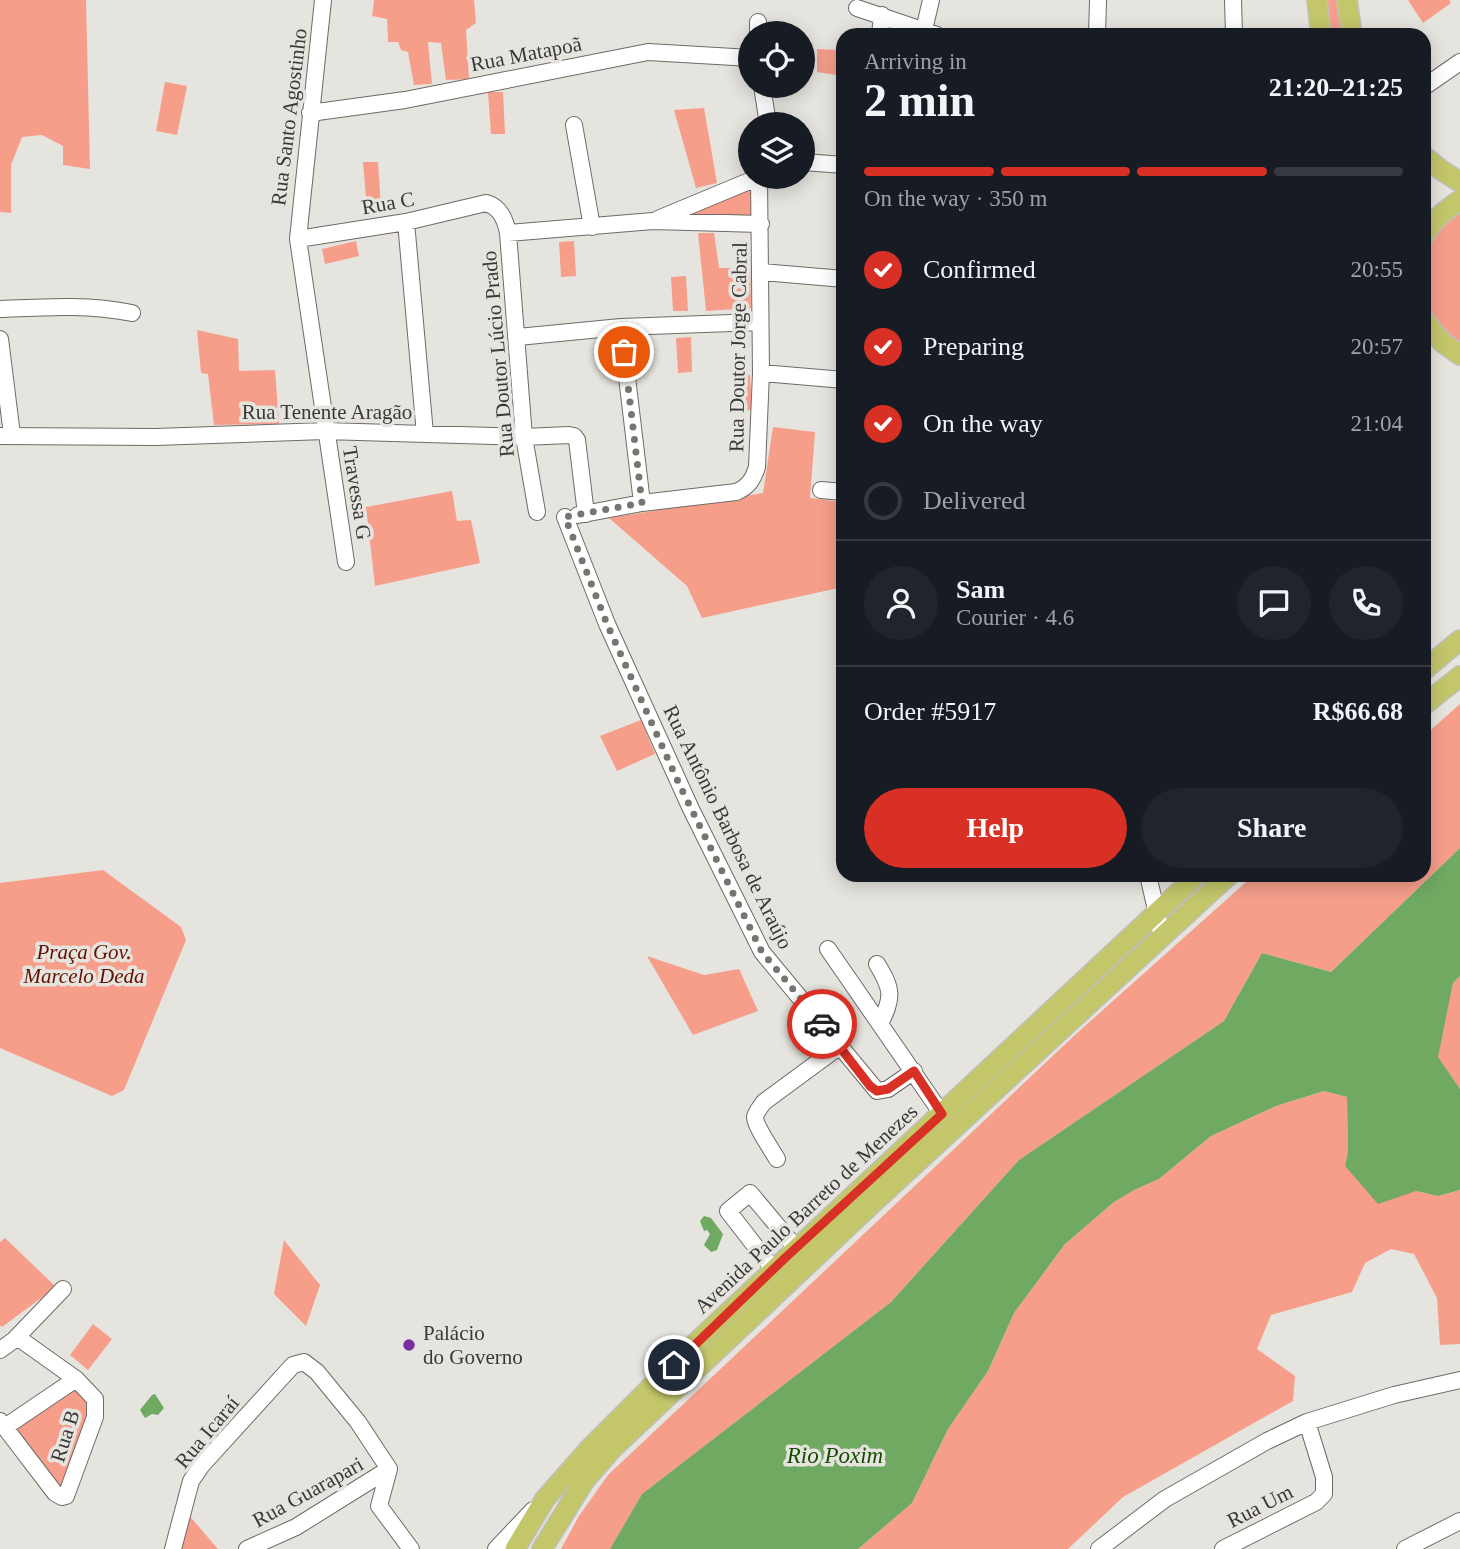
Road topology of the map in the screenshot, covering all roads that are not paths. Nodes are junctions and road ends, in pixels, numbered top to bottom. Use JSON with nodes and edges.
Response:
{"nodes":[{"id":1,"x":323,"y":0,"type":"edge"},
{"id":2,"x":931,"y":0,"type":"edge"},
{"id":3,"x":1098,"y":0,"type":"edge"},
{"id":4,"x":1233,"y":0,"type":"edge"},
{"id":5,"x":1317,"y":0,"type":"edge"},
{"id":6,"x":1348,"y":0,"type":"edge"},
{"id":7,"x":857,"y":8,"type":"dead end"},
{"id":8,"x":882,"y":15,"type":"junction"},
{"id":9,"x":881,"y":28,"type":"edge"},
{"id":10,"x":919,"y":28,"type":"edge"},
{"id":11,"x":930,"y":28,"type":"edge"},
{"id":12,"x":1097,"y":28,"type":"edge"},
{"id":13,"x":1234,"y":28,"type":"edge"},
{"id":14,"x":1320,"y":28,"type":"edge"},
{"id":15,"x":1351,"y":28,"type":"edge"},
{"id":16,"x":738,"y":57,"type":"edge"},
{"id":17,"x":1460,"y":62,"type":"edge"},
{"id":18,"x":1431,"y":82,"type":"edge"},
{"id":19,"x":310,"y":113,"type":"junction"},
{"id":20,"x":574,"y":125,"type":"dead end"},
{"id":21,"x":1431,"y":162,"type":"edge"},
{"id":22,"x":815,"y":163,"type":"edge"},
{"id":23,"x":836,"y":164,"type":"edge"},
{"id":24,"x":1460,"y":182,"type":"edge"},
{"id":25,"x":738,"y":186,"type":"edge"},
{"id":26,"x":760,"y":189,"type":"edge"},
{"id":27,"x":1460,"y":200,"type":"edge"},
{"id":28,"x":486,"y":203,"type":"joint"},
{"id":29,"x":653,"y":221,"type":"junction"},
{"id":30,"x":406,"y":222,"type":"junction"},
{"id":31,"x":1431,"y":222,"type":"edge"},
{"id":32,"x":761,"y":224,"type":"junction"},
{"id":33,"x":592,"y":227,"type":"junction"},
{"id":34,"x":508,"y":233,"type":"junction"},
{"id":35,"x":298,"y":239,"type":"junction"},
{"id":36,"x":761,"y":272,"type":"junction"},
{"id":37,"x":836,"y":278,"type":"edge"},
{"id":38,"x":0,"y":309,"type":"edge"},
{"id":39,"x":132,"y":313,"type":"dead end"},
{"id":40,"x":760,"y":322,"type":"junction"},
{"id":41,"x":621,"y":327,"type":"junction"},
{"id":42,"x":1431,"y":329,"type":"edge"},
{"id":43,"x":518,"y":337,"type":"junction"},
{"id":44,"x":0,"y":339,"type":"edge"},
{"id":45,"x":1460,"y":355,"type":"edge"},
{"id":46,"x":761,"y":373,"type":"junction"},
{"id":47,"x":836,"y":379,"type":"edge"},
{"id":48,"x":325,"y":431,"type":"junction"},
{"id":49,"x":425,"y":434,"type":"junction"},
{"id":50,"x":6,"y":436,"type":"edge"},
{"id":51,"x":524,"y":437,"type":"junction"},
{"id":52,"x":821,"y":490,"type":"dead end"},
{"id":53,"x":836,"y":491,"type":"edge"},
{"id":54,"x":642,"y":503,"type":"junction"},
{"id":55,"x":537,"y":512,"type":"dead end"},
{"id":56,"x":586,"y":514,"type":"junction"},
{"id":57,"x":560,"y":518,"type":"joint"},
{"id":58,"x":346,"y":562,"type":"dead end"},
{"id":59,"x":1460,"y":640,"type":"edge"},
{"id":60,"x":1431,"y":664,"type":"edge"},
{"id":61,"x":1460,"y":676,"type":"edge"},
{"id":62,"x":1431,"y":699,"type":"edge"},
{"id":63,"x":1150,"y":882,"type":"edge"},
{"id":64,"x":1190,"y":882,"type":"edge"},
{"id":65,"x":1221,"y":882,"type":"edge"},
{"id":66,"x":1156,"y":914,"type":"junction"},
{"id":67,"x":1162,"y":936,"type":"junction"},
{"id":68,"x":828,"y":949,"type":"dead end"},
{"id":69,"x":877,"y":964,"type":"dead end"},
{"id":70,"x":880,"y":1024,"type":"junction"},
{"id":71,"x":840,"y":1046,"type":"junction"},
{"id":72,"x":914,"y":1071,"type":"junction"},
{"id":73,"x":942,"y":1114,"type":"junction"},
{"id":74,"x":777,"y":1159,"type":"dead end"},
{"id":75,"x":796,"y":1248,"type":"junction"},
{"id":76,"x":773,"y":1269,"type":"junction"},
{"id":77,"x":63,"y":1289,"type":"dead end"},
{"id":78,"x":17,"y":1337,"type":"junction"},
{"id":79,"x":0,"y":1350,"type":"edge"},
{"id":80,"x":76,"y":1379,"type":"junction"},
{"id":81,"x":1460,"y":1380,"type":"edge"},
{"id":82,"x":1307,"y":1422,"type":"junction"},
{"id":83,"x":2,"y":1424,"type":"edge"},
{"id":84,"x":389,"y":1469,"type":"junction"},
{"id":85,"x":360,"y":1489,"type":"junction"},
{"id":86,"x":545,"y":1499,"type":"junction"},
{"id":87,"x":379,"y":1506,"type":"junction"},
{"id":88,"x":1460,"y":1521,"type":"edge"},
{"id":89,"x":173,"y":1549,"type":"edge"},
{"id":90,"x":247,"y":1549,"type":"edge"},
{"id":91,"x":411,"y":1549,"type":"edge"},
{"id":92,"x":496,"y":1549,"type":"edge"},
{"id":93,"x":515,"y":1549,"type":"edge"},
{"id":94,"x":542,"y":1549,"type":"edge"},
{"id":95,"x":1099,"y":1549,"type":"edge"},
{"id":96,"x":1223,"y":1549,"type":"edge"},
{"id":97,"x":1405,"y":1549,"type":"edge"}],
"edges":[{"from":1,"to":19,"type":"street","name":"Rua Santo Agostinho"},
{"from":2,"to":11,"type":"street"},
{"from":3,"to":12,"type":"street"},
{"from":4,"to":13,"type":"street"},
{"from":5,"to":14,"type":"main road"},
{"from":6,"to":15,"type":"main road"},
{"from":7,"to":8,"type":"street"},
{"from":8,"to":9,"type":"street"},
{"from":8,"to":10,"type":"street"},
{"from":16,"to":19,"type":"street","name":"Rua Matapoã"},
{"from":17,"to":18,"type":"street"},
{"from":19,"to":35,"type":"street","name":"Rua Santo Agostinho"},
{"from":20,"to":33,"type":"street"},
{"from":21,"to":24,"type":"main road"},
{"from":22,"to":23,"type":"street"},
{"from":25,"to":29,"type":"street"},
{"from":26,"to":32,"type":"street","name":"Rua Doutor Jorge Cabral"},
{"from":27,"to":31,"type":"main road"},
{"from":28,"to":30,"type":"street","name":"Rua C"},
{"from":28,"to":34,"type":"street","name":"Rua Doutor Lúcio Prado"},
{"from":29,"to":32,"type":"street"},
{"from":29,"to":33,"type":"street"},
{"from":30,"to":35,"type":"street","name":"Rua C"},
{"from":30,"to":49,"type":"street"},
{"from":32,"to":36,"type":"street","name":"Rua Doutor Jorge Cabral"},
{"from":33,"to":34,"type":"street"},
{"from":34,"to":43,"type":"street","name":"Rua Doutor Lúcio Prado"},
{"from":35,"to":48,"type":"street","name":"Rua Santo Agostinho"},
{"from":36,"to":37,"type":"street"},
{"from":36,"to":40,"type":"street","name":"Rua Doutor Jorge Cabral"},
{"from":38,"to":39,"type":"street"},
{"from":40,"to":41,"type":"street"},
{"from":40,"to":46,"type":"street","name":"Rua Doutor Jorge Cabral"},
{"from":41,"to":43,"type":"street"},
{"from":41,"to":54,"type":"street"},
{"from":42,"to":45,"type":"main road"},
{"from":43,"to":51,"type":"street","name":"Rua Doutor Lúcio Prado"},
{"from":44,"to":50,"type":"street"},
{"from":46,"to":47,"type":"street"},
{"from":46,"to":54,"type":"street","name":"Rua Doutor Jorge Cabral"},
{"from":48,"to":49,"type":"street","name":"Rua Tenente Aragão"},
{"from":48,"to":50,"type":"street","name":"Rua Tenente Aragão"},
{"from":48,"to":58,"type":"street","name":"Travessa G"},
{"from":49,"to":51,"type":"street","name":"Rua Tenente Aragão"},
{"from":51,"to":55,"type":"street","name":"Rua Doutor Lúcio Prado"},
{"from":51,"to":56,"type":"street","name":"Rua Tenente Aragão"},
{"from":52,"to":53,"type":"street"},
{"from":54,"to":56,"type":"street","name":"Rua Doutor Jorge Cabral"},
{"from":56,"to":57,"type":"street","name":"Rua Doutor Jorge Cabral"},
{"from":57,"to":71,"type":"street","name":"Rua Antônio Barbosa de Araújo"},
{"from":59,"to":60,"type":"main road"},
{"from":61,"to":62,"type":"main road"},
{"from":63,"to":66,"type":"street"},
{"from":64,"to":66,"type":"main road","name":"Avenida Paulo Barreto de Menezes"},
{"from":65,"to":67,"type":"main road","name":"Avenida Paulo Barreto de Menezes"},
{"from":66,"to":67,"type":"street"},
{"from":66,"to":73,"type":"main road","name":"Avenida Paulo Barreto de Menezes"},
{"from":67,"to":94,"type":"main road","name":"Avenida Paulo Barreto de Menezes"},
{"from":68,"to":70,"type":"street"},
{"from":69,"to":70,"type":"street"},
{"from":70,"to":72,"type":"street"},
{"from":71,"to":72,"type":"street","name":"Rua Antônio Barbosa de Araújo"},
{"from":71,"to":74,"type":"street"},
{"from":72,"to":73,"type":"street"},
{"from":73,"to":75,"type":"main road","name":"Avenida Paulo Barreto de Menezes"},
{"from":75,"to":76,"type":"main road","name":"Avenida Paulo Barreto de Menezes"},
{"from":75,"to":76,"type":"street"},
{"from":76,"to":86,"type":"main road","name":"Avenida Paulo Barreto de Menezes"},
{"from":77,"to":78,"type":"street"},
{"from":78,"to":79,"type":"street"},
{"from":78,"to":80,"type":"street","name":"Rua B"},
{"from":80,"to":83,"type":"street"},
{"from":80,"to":83,"type":"street","name":"Rua B"},
{"from":81,"to":82,"type":"street"},
{"from":82,"to":95,"type":"street"},
{"from":82,"to":96,"type":"street","name":"Rua Um"},
{"from":84,"to":85,"type":"street","name":"Rua Guarapari"},
{"from":84,"to":87,"type":"street"},
{"from":84,"to":89,"type":"street","name":"Rua Icaraí"},
{"from":85,"to":87,"type":"street"},
{"from":85,"to":90,"type":"street","name":"Rua Guarapari"},
{"from":86,"to":92,"type":"street"},
{"from":86,"to":93,"type":"main road","name":"Avenida Paulo Barreto de Menezes"},
{"from":87,"to":91,"type":"street"},
{"from":88,"to":97,"type":"street"}]}
